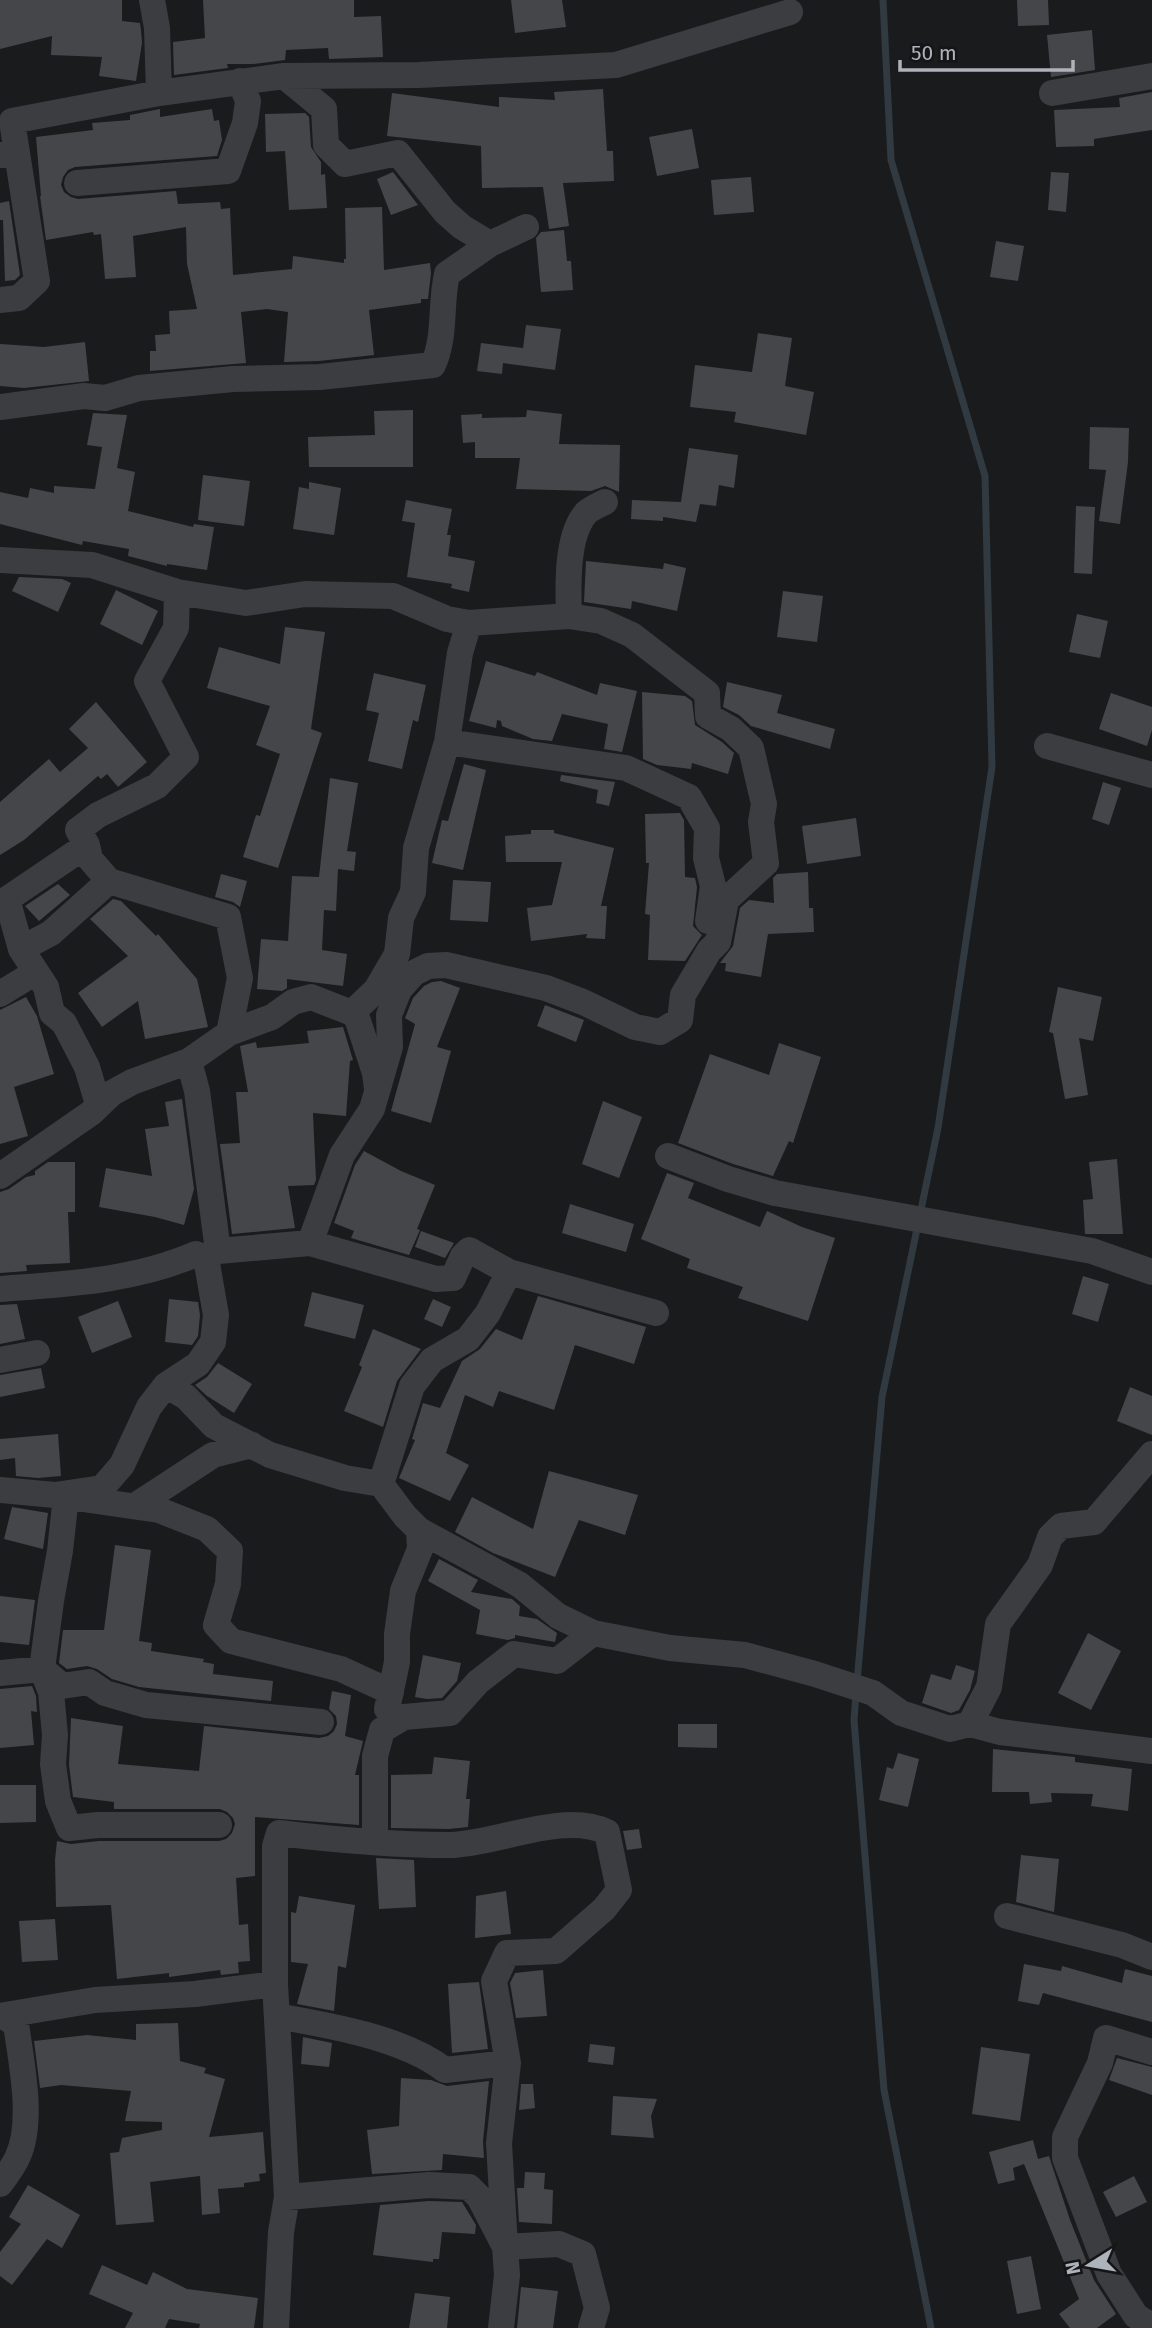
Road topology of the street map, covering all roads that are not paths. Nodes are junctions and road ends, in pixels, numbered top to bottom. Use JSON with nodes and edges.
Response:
{"nodes":[{"id":1,"x":152,"y":0,"type":"edge"},
{"id":2,"x":790,"y":12,"type":"dead end"},
{"id":3,"x":284,"y":76,"type":"junction"},
{"id":4,"x":1152,"y":76,"type":"edge"},
{"id":5,"x":240,"y":81,"type":"junction"},
{"id":6,"x":159,"y":93,"type":"junction"},
{"id":7,"x":1052,"y":93,"type":"dead end"},
{"id":8,"x":8,"y":154,"type":"edge"},
{"id":9,"x":77,"y":183,"type":"dead end"},
{"id":10,"x":526,"y":227,"type":"dead end"},
{"id":11,"x":490,"y":243,"type":"junction"},
{"id":12,"x":0,"y":300,"type":"edge"},
{"id":13,"x":0,"y":407,"type":"edge"},
{"id":14,"x":606,"y":502,"type":"dead end"},
{"id":15,"x":0,"y":559,"type":"edge"},
{"id":16,"x":177,"y":592,"type":"junction"},
{"id":17,"x":569,"y":616,"type":"junction"},
{"id":18,"x":469,"y":623,"type":"junction"},
{"id":19,"x":447,"y":743,"type":"junction"},
{"id":20,"x":1047,"y":746,"type":"dead end"},
{"id":21,"x":1152,"y":775,"type":"edge"},
{"id":22,"x":87,"y":845,"type":"junction"},
{"id":23,"x":109,"y":881,"type":"junction"},
{"id":24,"x":3,"y":902,"type":"edge"},
{"id":25,"x":21,"y":949,"type":"junction"},
{"id":26,"x":700,"y":970,"type":"junction"},
{"id":27,"x":36,"y":972,"type":"junction"},
{"id":28,"x":0,"y":993,"type":"edge"},
{"id":29,"x":352,"y":1013,"type":"junction"},
{"id":30,"x":229,"y":1033,"type":"junction"},
{"id":31,"x":190,"y":1061,"type":"junction"},
{"id":32,"x":377,"y":1089,"type":"junction"},
{"id":33,"x":98,"y":1104,"type":"junction"},
{"id":34,"x":668,"y":1156,"type":"dead end"},
{"id":35,"x":0,"y":1176,"type":"edge"},
{"id":36,"x":310,"y":1243,"type":"junction"},
{"id":37,"x":212,"y":1255,"type":"junction"},
{"id":38,"x":509,"y":1272,"type":"junction"},
{"id":39,"x":1152,"y":1272,"type":"edge"},
{"id":40,"x":0,"y":1289,"type":"edge"},
{"id":41,"x":656,"y":1313,"type":"dead end"},
{"id":42,"x":37,"y":1353,"type":"dead end"},
{"id":43,"x":0,"y":1360,"type":"edge"},
{"id":44,"x":166,"y":1385,"type":"junction"},
{"id":45,"x":252,"y":1445,"type":"junction"},
{"id":46,"x":1152,"y":1454,"type":"edge"},
{"id":47,"x":381,"y":1484,"type":"junction"},
{"id":48,"x":0,"y":1490,"type":"edge"},
{"id":49,"x":60,"y":1495,"type":"junction"},
{"id":50,"x":135,"y":1506,"type":"junction"},
{"id":51,"x":419,"y":1530,"type":"junction"},
{"id":52,"x":593,"y":1633,"type":"junction"},
{"id":53,"x":42,"y":1670,"type":"junction"},
{"id":54,"x":0,"y":1673,"type":"edge"},
{"id":55,"x":391,"y":1692,"type":"junction"},
{"id":56,"x":321,"y":1722,"type":"dead end"},
{"id":57,"x":970,"y":1724,"type":"junction"},
{"id":58,"x":382,"y":1730,"type":"junction"},
{"id":59,"x":1152,"y":1751,"type":"edge"},
{"id":60,"x":219,"y":1825,"type":"dead end"},
{"id":61,"x":375,"y":1842,"type":"junction"},
{"id":62,"x":1007,"y":1916,"type":"dead end"},
{"id":63,"x":1152,"y":1958,"type":"edge"},
{"id":64,"x":275,"y":1984,"type":"junction"},
{"id":65,"x":2,"y":2016,"type":"edge"},
{"id":66,"x":277,"y":2016,"type":"junction"},
{"id":67,"x":1152,"y":2052,"type":"edge"},
{"id":68,"x":508,"y":2063,"type":"junction"},
{"id":69,"x":0,"y":2184,"type":"edge"},
{"id":70,"x":287,"y":2197,"type":"junction"},
{"id":71,"x":505,"y":2248,"type":"junction"},
{"id":72,"x":1152,"y":2326,"type":"edge"},
{"id":73,"x":276,"y":2328,"type":"edge"},
{"id":74,"x":501,"y":2328,"type":"edge"},
{"id":75,"x":591,"y":2328,"type":"edge"}],
"edges":[{"from":1,"to":6,"type":"street"},
{"from":2,"to":3,"type":"street"},
{"from":3,"to":5,"type":"street"},
{"from":3,"to":11,"type":"street"},
{"from":4,"to":7,"type":"street"},
{"from":5,"to":6,"type":"street"},
{"from":5,"to":9,"type":"street"},
{"from":6,"to":8,"type":"street"},
{"from":8,"to":12,"type":"street"},
{"from":10,"to":11,"type":"street"},
{"from":11,"to":13,"type":"street"},
{"from":14,"to":17,"type":"street"},
{"from":15,"to":16,"type":"street"},
{"from":16,"to":18,"type":"street"},
{"from":16,"to":22,"type":"street"},
{"from":17,"to":18,"type":"street"},
{"from":17,"to":26,"type":"street"},
{"from":18,"to":19,"type":"street"},
{"from":19,"to":26,"type":"street"},
{"from":19,"to":29,"type":"street"},
{"from":20,"to":21,"type":"street"},
{"from":22,"to":23,"type":"street"},
{"from":22,"to":24,"type":"street"},
{"from":23,"to":25,"type":"street"},
{"from":23,"to":30,"type":"street"},
{"from":24,"to":25,"type":"street"},
{"from":25,"to":27,"type":"street"},
{"from":26,"to":32,"type":"street"},
{"from":27,"to":28,"type":"street"},
{"from":27,"to":33,"type":"street"},
{"from":29,"to":30,"type":"street"},
{"from":29,"to":32,"type":"street"},
{"from":30,"to":31,"type":"street"},
{"from":31,"to":33,"type":"street"},
{"from":31,"to":37,"type":"street"},
{"from":32,"to":36,"type":"street"},
{"from":33,"to":35,"type":"street"},
{"from":34,"to":39,"type":"street"},
{"from":36,"to":37,"type":"street"},
{"from":36,"to":38,"type":"street"},
{"from":37,"to":40,"type":"street"},
{"from":37,"to":44,"type":"street"},
{"from":38,"to":41,"type":"street"},
{"from":38,"to":47,"type":"street"},
{"from":42,"to":43,"type":"street"},
{"from":44,"to":45,"type":"street"},
{"from":44,"to":49,"type":"street"},
{"from":45,"to":47,"type":"street"},
{"from":45,"to":50,"type":"street"},
{"from":46,"to":57,"type":"street"},
{"from":47,"to":51,"type":"street"},
{"from":48,"to":49,"type":"street"},
{"from":49,"to":50,"type":"street"},
{"from":49,"to":53,"type":"street"},
{"from":50,"to":55,"type":"street"},
{"from":51,"to":52,"type":"street"},
{"from":51,"to":55,"type":"street"},
{"from":52,"to":57,"type":"street"},
{"from":52,"to":58,"type":"street"},
{"from":53,"to":54,"type":"street"},
{"from":53,"to":56,"type":"street"},
{"from":53,"to":60,"type":"street"},
{"from":55,"to":58,"type":"street"},
{"from":57,"to":59,"type":"street"},
{"from":58,"to":61,"type":"street"},
{"from":61,"to":64,"type":"street"},
{"from":61,"to":68,"type":"street"},
{"from":62,"to":63,"type":"street"},
{"from":64,"to":65,"type":"street"},
{"from":64,"to":66,"type":"street"},
{"from":65,"to":69,"type":"street"},
{"from":66,"to":68,"type":"street"},
{"from":66,"to":70,"type":"street"},
{"from":67,"to":72,"type":"street"},
{"from":68,"to":71,"type":"street"},
{"from":70,"to":71,"type":"street"},
{"from":70,"to":73,"type":"street"},
{"from":71,"to":74,"type":"street"},
{"from":71,"to":75,"type":"street"}]}
